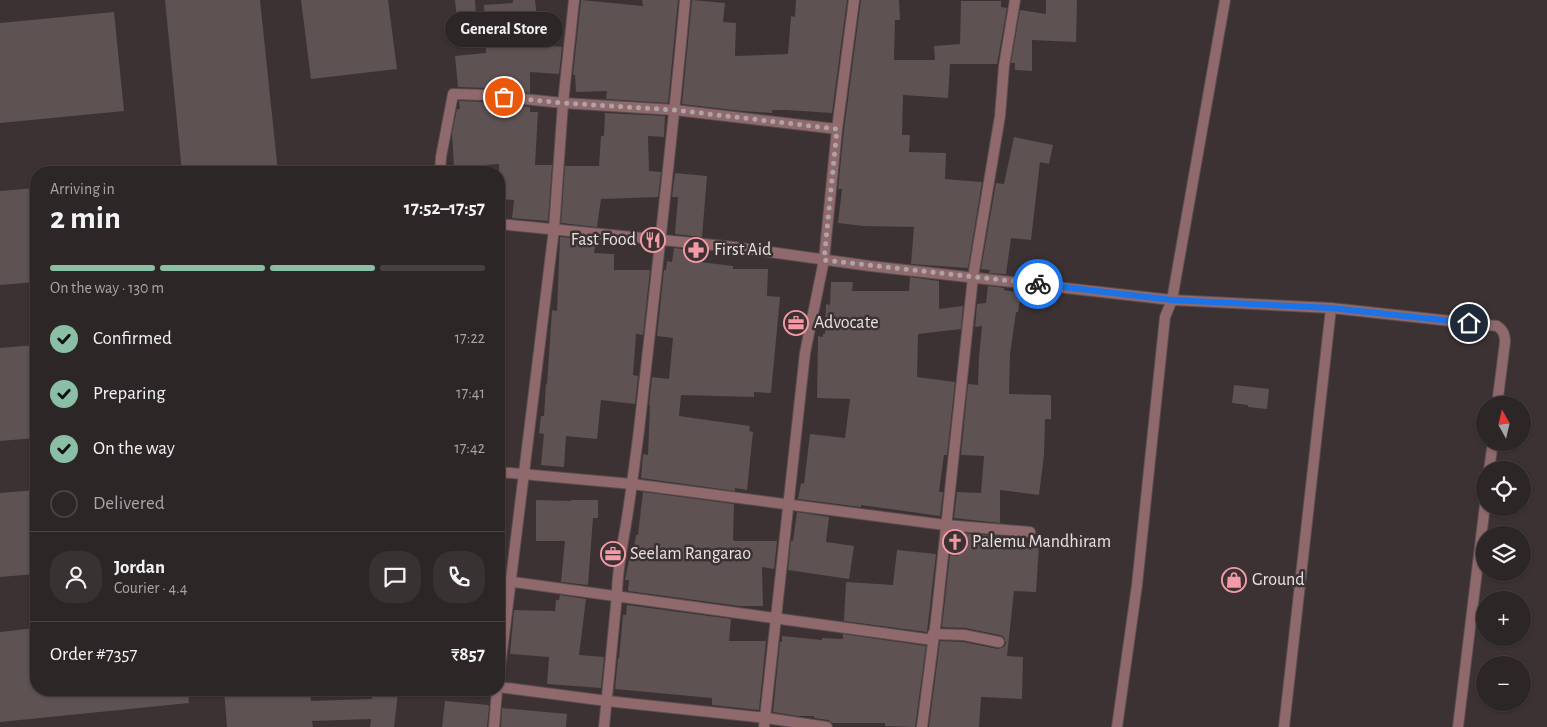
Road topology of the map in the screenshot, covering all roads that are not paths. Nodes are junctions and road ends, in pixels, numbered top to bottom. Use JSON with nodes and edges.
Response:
{"nodes":[{"id":1,"x":574,"y":0,"type":"edge"},
{"id":2,"x":685,"y":0,"type":"edge"},
{"id":3,"x":854,"y":0,"type":"edge"},
{"id":4,"x":1015,"y":0,"type":"edge"},
{"id":5,"x":1225,"y":0,"type":"edge"},
{"id":6,"x":563,"y":103,"type":"junction"},
{"id":7,"x":675,"y":110,"type":"junction"},
{"id":8,"x":837,"y":129,"type":"junction"},
{"id":9,"x":440,"y":166,"type":"edge"},
{"id":10,"x":505,"y":225,"type":"edge"},
{"id":11,"x":554,"y":229,"type":"junction"},
{"id":12,"x":659,"y":240,"type":"junction"},
{"id":13,"x":824,"y":260,"type":"junction"},
{"id":14,"x":973,"y":277,"type":"junction"},
{"id":15,"x":1172,"y":300,"type":"junction"},
{"id":16,"x":1331,"y":308,"type":"junction"},
{"id":17,"x":1498,"y":396,"type":"edge"},
{"id":18,"x":505,"y":473,"type":"edge"},
{"id":19,"x":524,"y":475,"type":"junction"},
{"id":20,"x":632,"y":484,"type":"junction"},
{"id":21,"x":790,"y":504,"type":"junction"},
{"id":22,"x":1484,"y":516,"type":"edge"},
{"id":23,"x":945,"y":525,"type":"junction"},
{"id":24,"x":1030,"y":532,"type":"dead end"},
{"id":25,"x":505,"y":581,"type":"edge"},
{"id":26,"x":510,"y":581,"type":"junction"},
{"id":27,"x":617,"y":595,"type":"junction"},
{"id":28,"x":777,"y":618,"type":"junction"},
{"id":29,"x":505,"y":624,"type":"edge"},
{"id":30,"x":933,"y":637,"type":"junction"},
{"id":31,"x":999,"y":642,"type":"dead end"},
{"id":32,"x":505,"y":687,"type":"edge"},
{"id":33,"x":497,"y":696,"type":"edge"},
{"id":34,"x":607,"y":701,"type":"junction"},
{"id":35,"x":765,"y":722,"type":"edge"},
{"id":36,"x":494,"y":727,"type":"edge"},
{"id":37,"x":604,"y":727,"type":"edge"},
{"id":38,"x":826,"y":727,"type":"edge"},
{"id":39,"x":922,"y":727,"type":"edge"},
{"id":40,"x":1117,"y":727,"type":"edge"},
{"id":41,"x":1284,"y":727,"type":"edge"},
{"id":42,"x":1458,"y":727,"type":"edge"}],
"edges":[{"from":1,"to":6,"type":"street"},
{"from":2,"to":7,"type":"street"},
{"from":3,"to":8,"type":"street"},
{"from":4,"to":14,"type":"street"},
{"from":5,"to":15,"type":"street"},
{"from":6,"to":7,"type":"street"},
{"from":6,"to":9,"type":"street"},
{"from":6,"to":11,"type":"street"},
{"from":7,"to":8,"type":"street"},
{"from":7,"to":12,"type":"street"},
{"from":8,"to":13,"type":"street"},
{"from":10,"to":11,"type":"street"},
{"from":11,"to":12,"type":"street"},
{"from":11,"to":19,"type":"street"},
{"from":12,"to":13,"type":"street"},
{"from":12,"to":20,"type":"street"},
{"from":13,"to":14,"type":"street"},
{"from":13,"to":21,"type":"street"},
{"from":14,"to":15,"type":"street"},
{"from":14,"to":23,"type":"street"},
{"from":15,"to":16,"type":"street"},
{"from":15,"to":40,"type":"street"},
{"from":16,"to":17,"type":"street"},
{"from":16,"to":41,"type":"street"},
{"from":18,"to":19,"type":"street"},
{"from":19,"to":20,"type":"street"},
{"from":19,"to":26,"type":"street"},
{"from":20,"to":21,"type":"street"},
{"from":20,"to":27,"type":"street"},
{"from":21,"to":23,"type":"street"},
{"from":21,"to":28,"type":"street"},
{"from":22,"to":42,"type":"street"},
{"from":23,"to":24,"type":"street"},
{"from":23,"to":30,"type":"street"},
{"from":25,"to":26,"type":"street"},
{"from":26,"to":27,"type":"street"},
{"from":26,"to":29,"type":"street"},
{"from":27,"to":28,"type":"street"},
{"from":27,"to":34,"type":"street"},
{"from":28,"to":30,"type":"street"},
{"from":28,"to":35,"type":"street"},
{"from":30,"to":31,"type":"street"},
{"from":30,"to":39,"type":"street"},
{"from":32,"to":34,"type":"street"},
{"from":33,"to":36,"type":"street"},
{"from":34,"to":35,"type":"street"},
{"from":34,"to":37,"type":"street"},
{"from":35,"to":38,"type":"street"}]}
